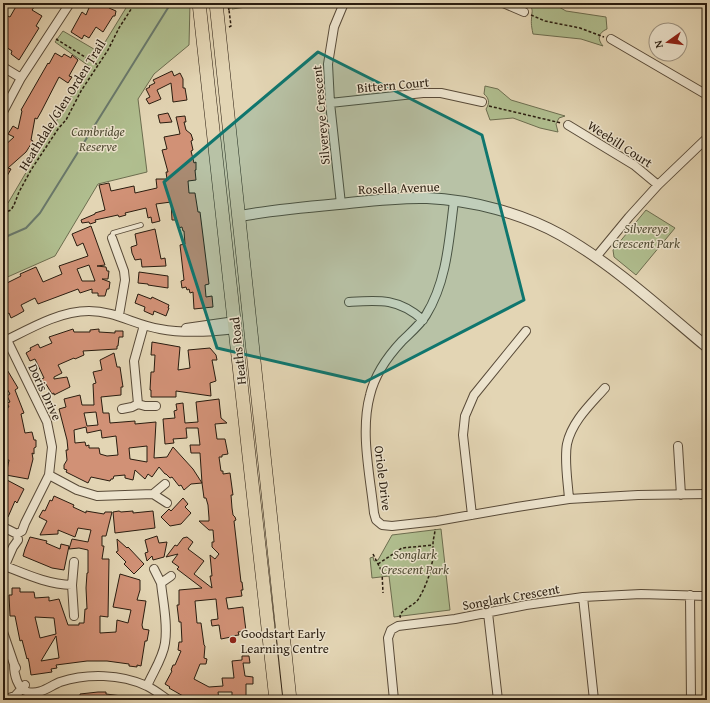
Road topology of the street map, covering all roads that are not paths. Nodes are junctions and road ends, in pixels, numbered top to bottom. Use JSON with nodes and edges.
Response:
{"nodes":[{"id":1,"x":70,"y":3,"type":"edge"},
{"id":2,"x":199,"y":3,"type":"edge"},
{"id":3,"x":216,"y":3,"type":"edge"},
{"id":4,"x":344,"y":3,"type":"edge"},
{"id":5,"x":503,"y":3,"type":"edge"},
{"id":6,"x":524,"y":12,"type":"road end"},
{"id":7,"x":612,"y":39,"type":"road end"},
{"id":8,"x":3,"y":67,"type":"edge"},
{"id":9,"x":20,"y":78,"type":"junction"},
{"id":10,"x":707,"y":95,"type":"edge"},
{"id":11,"x":482,"y":102,"type":"road end"},
{"id":12,"x":330,"y":103,"type":"junction"},
{"id":13,"x":3,"y":112,"type":"edge"},
{"id":14,"x":568,"y":125,"type":"road end"},
{"id":15,"x":707,"y":138,"type":"edge"},
{"id":16,"x":658,"y":185,"type":"junction"},
{"id":17,"x":454,"y":201,"type":"junction"},
{"id":18,"x":341,"y":204,"type":"junction"},
{"id":19,"x":240,"y":216,"type":"junction"},
{"id":20,"x":224,"y":218,"type":"junction"},
{"id":21,"x":141,"y":225,"type":"dead end"},
{"id":22,"x":112,"y":238,"type":"joint"},
{"id":23,"x":596,"y":257,"type":"junction"},
{"id":24,"x":349,"y":302,"type":"dead end"},
{"id":25,"x":119,"y":316,"type":"junction"},
{"id":26,"x":423,"y":320,"type":"junction"},
{"id":27,"x":249,"y":323,"type":"junction"},
{"id":28,"x":144,"y":325,"type":"junction"},
{"id":29,"x":236,"y":325,"type":"junction"},
{"id":30,"x":526,"y":331,"type":"dead end"},
{"id":31,"x":5,"y":341,"type":"edge"},
{"id":32,"x":707,"y":347,"type":"edge"},
{"id":33,"x":605,"y":388,"type":"dead end"},
{"id":34,"x":138,"y":404,"type":"junction"},
{"id":35,"x":156,"y":406,"type":"dead end"},
{"id":36,"x":122,"y":409,"type":"dead end"},
{"id":37,"x":678,"y":446,"type":"dead end"},
{"id":38,"x":49,"y":475,"type":"junction"},
{"id":39,"x":165,"y":484,"type":"dead end"},
{"id":40,"x":153,"y":494,"type":"junction"},
{"id":41,"x":707,"y":494,"type":"edge"},
{"id":42,"x":681,"y":495,"type":"junction"},
{"id":43,"x":569,"y":499,"type":"junction"},
{"id":44,"x":167,"y":503,"type":"dead end"},
{"id":45,"x":472,"y":515,"type":"junction"},
{"id":46,"x":3,"y":527,"type":"edge"},
{"id":47,"x":15,"y":533,"type":"junction"},
{"id":48,"x":74,"y":562,"type":"dead end"},
{"id":49,"x":4,"y":568,"type":"edge"},
{"id":50,"x":154,"y":569,"type":"dead end"},
{"id":51,"x":171,"y":576,"type":"dead end"},
{"id":52,"x":161,"y":583,"type":"junction"},
{"id":53,"x":72,"y":585,"type":"junction"},
{"id":54,"x":690,"y":595,"type":"junction"},
{"id":55,"x":707,"y":596,"type":"edge"},
{"id":56,"x":583,"y":598,"type":"junction"},
{"id":57,"x":488,"y":613,"type":"junction"},
{"id":58,"x":74,"y":616,"type":"dead end"},
{"id":59,"x":3,"y":632,"type":"edge"},
{"id":60,"x":146,"y":686,"type":"junction"},
{"id":61,"x":23,"y":687,"type":"junction"},
{"id":62,"x":3,"y":700,"type":"edge"},
{"id":63,"x":168,"y":700,"type":"edge"},
{"id":64,"x":276,"y":700,"type":"edge"},
{"id":65,"x":290,"y":700,"type":"edge"},
{"id":66,"x":394,"y":700,"type":"edge"},
{"id":67,"x":498,"y":700,"type":"edge"},
{"id":68,"x":594,"y":700,"type":"edge"},
{"id":69,"x":691,"y":700,"type":"edge"}],
"edges":[{"from":1,"to":9,"type":"street"},
{"from":2,"to":20,"type":"main road","name":"Heaths Road"},
{"from":3,"to":19,"type":"main road","name":"Heaths Road"},
{"from":4,"to":12,"type":"street","name":"Silvereye Crescent"},
{"from":5,"to":6,"type":"street"},
{"from":7,"to":10,"type":"street"},
{"from":8,"to":9,"type":"street"},
{"from":9,"to":13,"type":"street"},
{"from":11,"to":12,"type":"street","name":"Bittern Court"},
{"from":12,"to":18,"type":"street","name":"Silvereye Crescent"},
{"from":14,"to":16,"type":"street","name":"Weebill Court"},
{"from":15,"to":16,"type":"street"},
{"from":16,"to":23,"type":"street"},
{"from":17,"to":18,"type":"street","name":"Rosella Avenue"},
{"from":17,"to":23,"type":"street","name":"Rosella Avenue"},
{"from":17,"to":26,"type":"street","name":"Oriole Drive"},
{"from":18,"to":19,"type":"street","name":"Rosella Avenue"},
{"from":19,"to":20,"type":"main road"},
{"from":19,"to":27,"type":"main road","name":"Heaths Road"},
{"from":20,"to":29,"type":"main road","name":"Heaths Road"},
{"from":21,"to":22,"type":"lane"},
{"from":22,"to":25,"type":"street"},
{"from":23,"to":32,"type":"street","name":"Rosella Avenue"},
{"from":24,"to":26,"type":"street"},
{"from":25,"to":28,"type":"street"},
{"from":25,"to":31,"type":"street"},
{"from":26,"to":45,"type":"street","name":"Oriole Drive"},
{"from":27,"to":29,"type":"main road"},
{"from":27,"to":65,"type":"main road","name":"Heaths Road"},
{"from":28,"to":29,"type":"street"},
{"from":28,"to":34,"type":"street"},
{"from":29,"to":64,"type":"main road","name":"Heaths Road"},
{"from":30,"to":45,"type":"street"},
{"from":31,"to":38,"type":"street","name":"Doris Drive"},
{"from":33,"to":43,"type":"street"},
{"from":34,"to":35,"type":"street"},
{"from":34,"to":36,"type":"street"},
{"from":37,"to":42,"type":"street"},
{"from":38,"to":40,"type":"street"},
{"from":38,"to":47,"type":"street","name":"Doris Drive"},
{"from":39,"to":40,"type":"street"},
{"from":40,"to":44,"type":"street"},
{"from":41,"to":42,"type":"street","name":"Oriole Drive"},
{"from":42,"to":43,"type":"street","name":"Oriole Drive"},
{"from":43,"to":45,"type":"street","name":"Oriole Drive"},
{"from":46,"to":47,"type":"street"},
{"from":47,"to":49,"type":"street"},
{"from":48,"to":53,"type":"street"},
{"from":49,"to":53,"type":"street"},
{"from":50,"to":52,"type":"street"},
{"from":51,"to":52,"type":"street"},
{"from":52,"to":60,"type":"street"},
{"from":53,"to":58,"type":"street"},
{"from":54,"to":55,"type":"street","name":"Songlark Crescent"},
{"from":54,"to":56,"type":"street","name":"Songlark Crescent"},
{"from":54,"to":69,"type":"street"},
{"from":56,"to":57,"type":"street","name":"Songlark Crescent"},
{"from":56,"to":68,"type":"street"},
{"from":57,"to":66,"type":"street","name":"Songlark Crescent"},
{"from":57,"to":67,"type":"street"},
{"from":59,"to":61,"type":"street"},
{"from":60,"to":61,"type":"street"},
{"from":60,"to":63,"type":"street"},
{"from":61,"to":62,"type":"street"}]}
